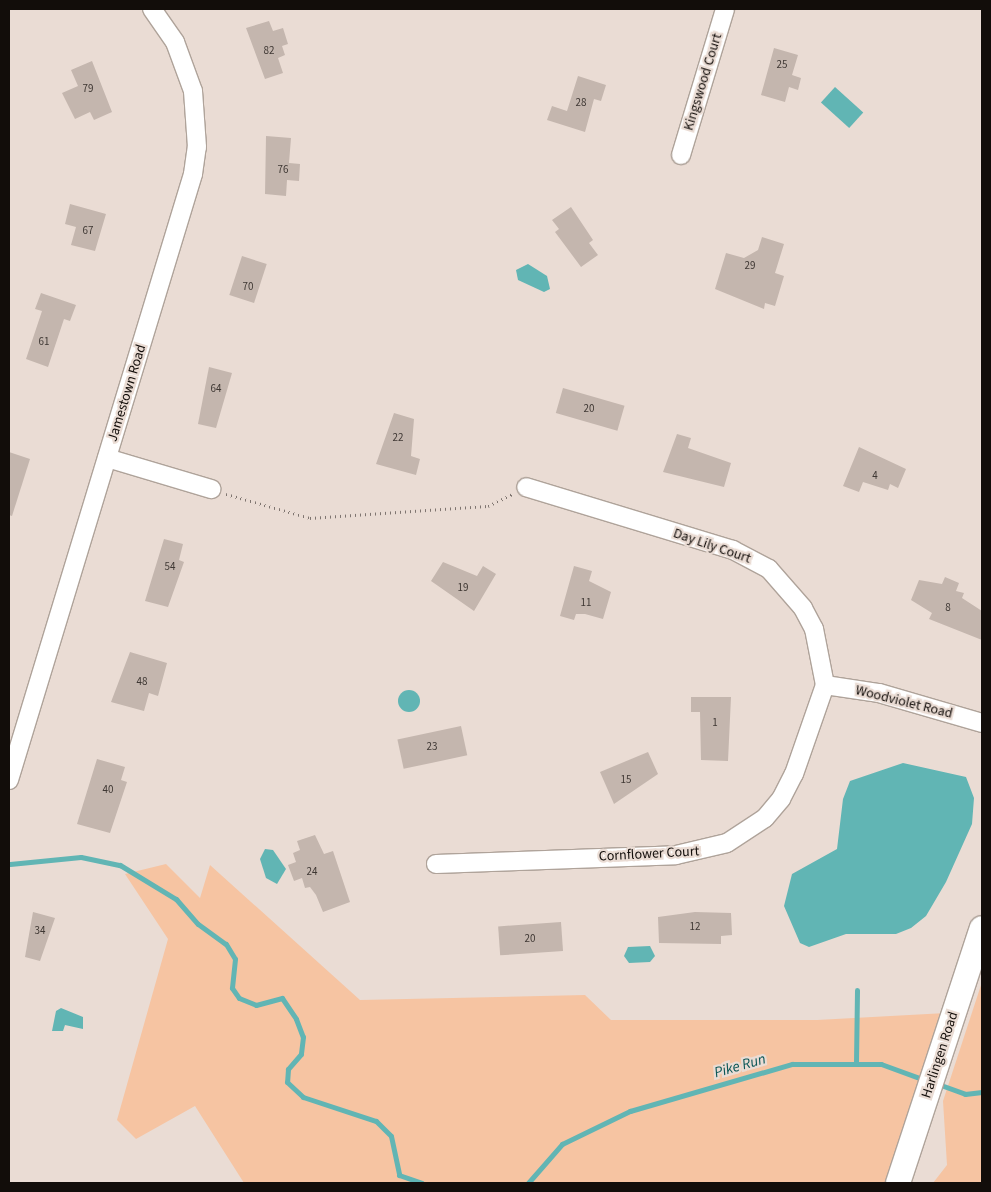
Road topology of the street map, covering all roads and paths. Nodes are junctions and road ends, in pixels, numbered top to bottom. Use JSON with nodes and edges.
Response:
{"nodes":[{"id":1,"x":152,"y":9,"type":"edge"},
{"id":2,"x":725,"y":9,"type":"edge"},
{"id":3,"x":681,"y":155,"type":"dead end"},
{"id":4,"x":107,"y":458,"type":"junction"},
{"id":5,"x":526,"y":487,"type":"joint"},
{"id":6,"x":211,"y":489,"type":"joint"},
{"id":7,"x":826,"y":685,"type":"junction"},
{"id":8,"x":982,"y":723,"type":"edge"},
{"id":9,"x":9,"y":780,"type":"edge"},
{"id":10,"x":436,"y":864,"type":"dead end"},
{"id":11,"x":982,"y":928,"type":"edge"},
{"id":12,"x":898,"y":1183,"type":"edge"}],
"edges":[{"from":1,"to":4,"type":"street","name":"Jamestown Road"},
{"from":2,"to":3,"type":"street","name":"Kingswood Court"},
{"from":4,"to":6,"type":"street"},
{"from":4,"to":9,"type":"street","name":"Jamestown Road"},
{"from":5,"to":6,"type":"path"},
{"from":5,"to":7,"type":"street","name":"Day Lily Court"},
{"from":7,"to":8,"type":"street","name":"Woodviolet Road"},
{"from":7,"to":10,"type":"street","name":"Cornflower Court"},
{"from":11,"to":12,"type":"street","name":"Harlingen Road"}]}
